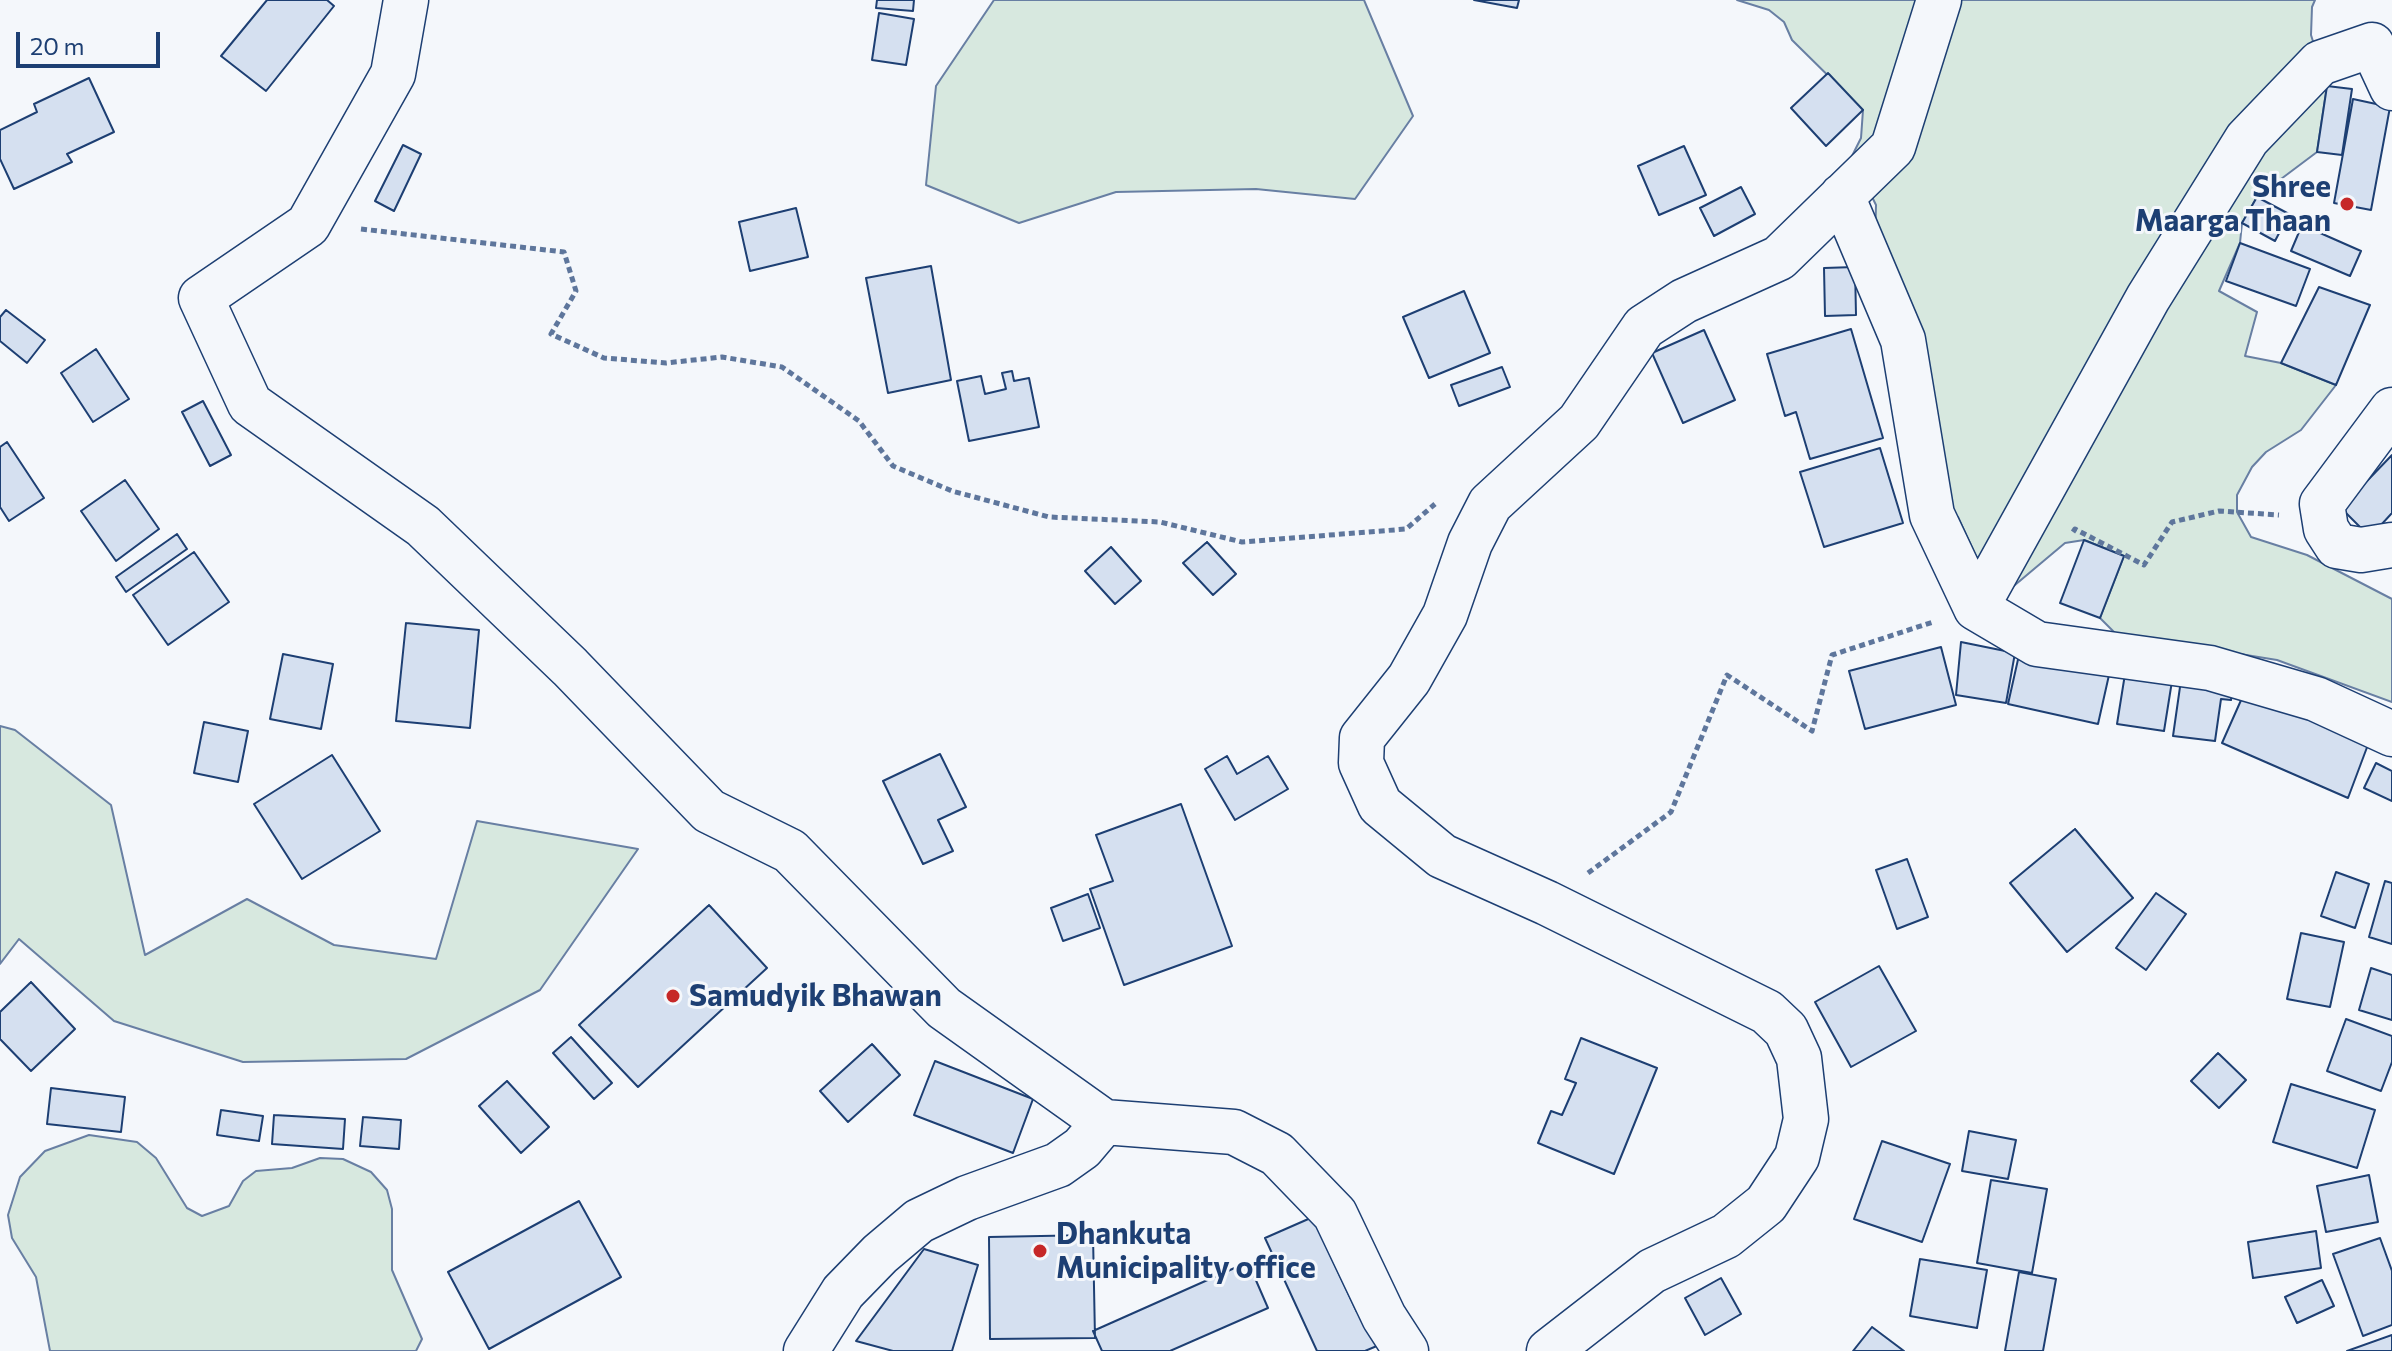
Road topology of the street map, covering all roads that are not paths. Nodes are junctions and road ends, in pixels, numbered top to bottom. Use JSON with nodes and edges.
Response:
{"nodes":[{"id":1,"x":406,"y":0,"type":"edge"},
{"id":2,"x":1939,"y":0,"type":"edge"},
{"id":3,"x":2392,"y":88,"type":"edge"},
{"id":4,"x":1842,"y":196,"type":"junction"},
{"id":5,"x":2392,"y":410,"type":"edge"},
{"id":6,"x":2392,"y":545,"type":"edge"},
{"id":7,"x":1976,"y":608,"type":"junction"},
{"id":8,"x":2392,"y":734,"type":"edge"},
{"id":9,"x":1104,"y":1122,"type":"junction"},
{"id":10,"x":806,"y":1351,"type":"edge"},
{"id":11,"x":1406,"y":1351,"type":"edge"},
{"id":12,"x":1549,"y":1351,"type":"edge"}],
"edges":[{"from":1,"to":9,"type":"street"},
{"from":2,"to":4,"type":"street"},
{"from":3,"to":7,"type":"street"},
{"from":4,"to":7,"type":"street"},
{"from":4,"to":12,"type":"street"},
{"from":5,"to":6,"type":"street"},
{"from":7,"to":8,"type":"street"},
{"from":9,"to":10,"type":"street"},
{"from":9,"to":11,"type":"street"}]}
